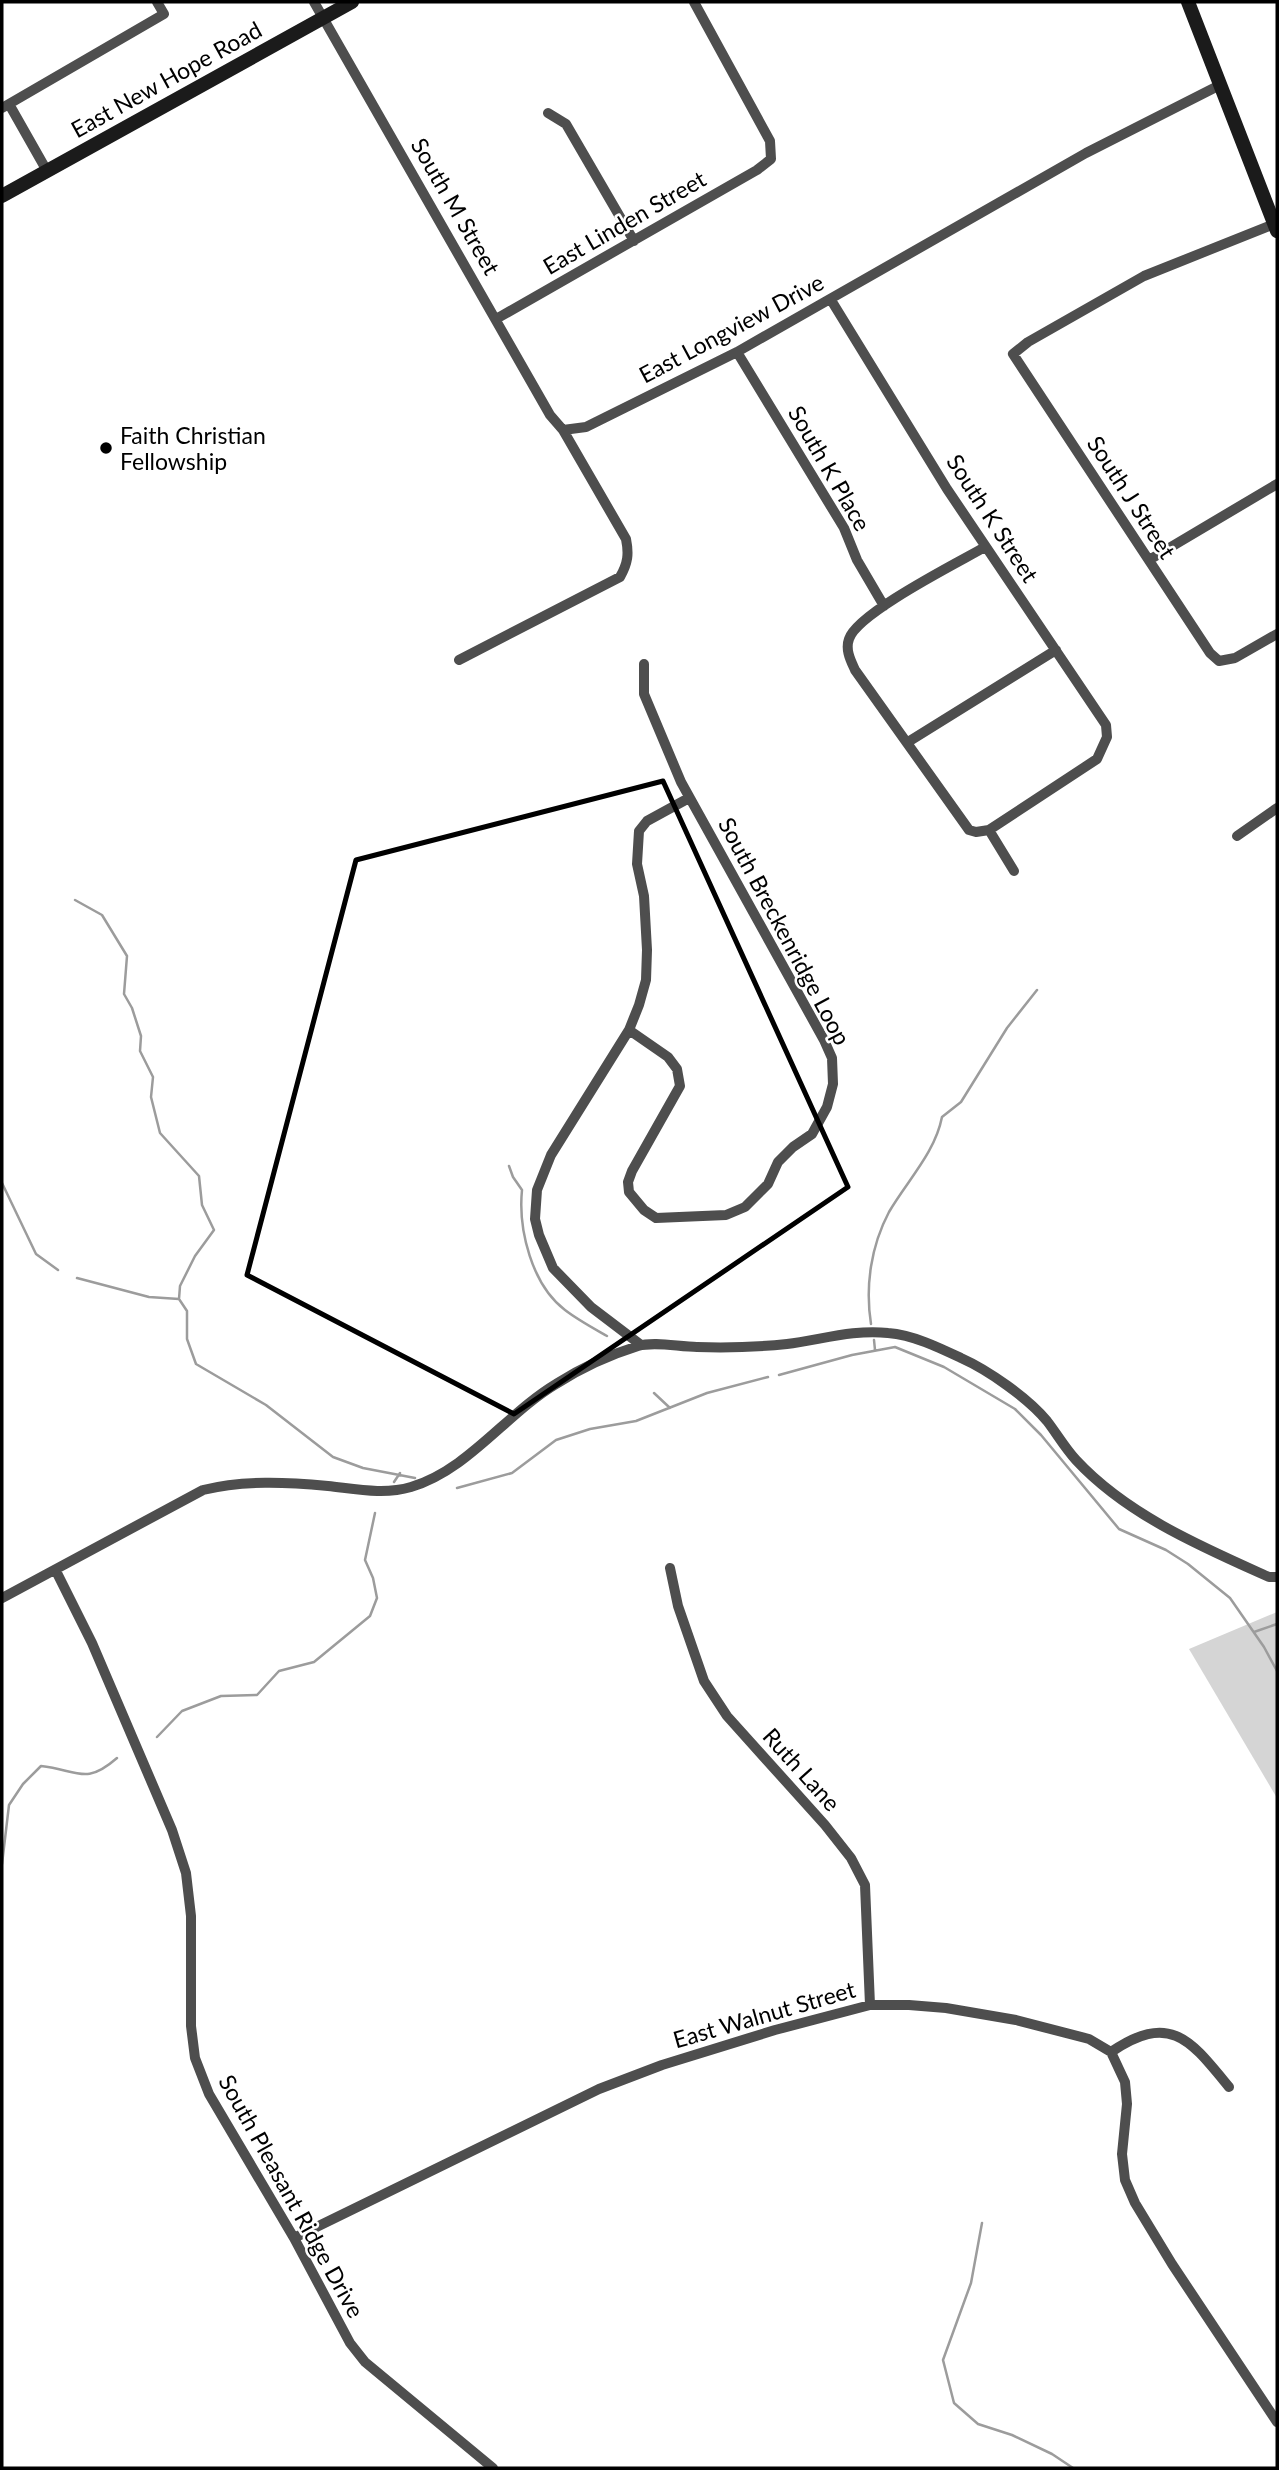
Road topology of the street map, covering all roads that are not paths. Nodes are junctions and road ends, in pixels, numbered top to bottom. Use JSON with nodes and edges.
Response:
{"nodes":[{"id":1,"x":157,"y":2,"type":"edge"},
{"id":2,"x":314,"y":2,"type":"edge"},
{"id":3,"x":352,"y":2,"type":"edge"},
{"id":4,"x":694,"y":2,"type":"edge"},
{"id":5,"x":1188,"y":2,"type":"edge"},
{"id":6,"x":323,"y":18,"type":"junction"},
{"id":7,"x":1220,"y":85,"type":"junction"},
{"id":8,"x":6,"y":106,"type":"edge"},
{"id":9,"x":548,"y":114,"type":"dead end"},
{"id":10,"x":47,"y":170,"type":"junction"},
{"id":11,"x":2,"y":196,"type":"edge"},
{"id":12,"x":1276,"y":228,"type":"edge"},
{"id":13,"x":634,"y":241,"type":"junction"},
{"id":14,"x":831,"y":300,"type":"junction"},
{"id":15,"x":496,"y":319,"type":"junction"},
{"id":16,"x":737,"y":352,"type":"junction"},
{"id":17,"x":563,"y":430,"type":"junction"},
{"id":18,"x":1277,"y":485,"type":"edge"},
{"id":19,"x":985,"y":547,"type":"junction"},
{"id":20,"x":1149,"y":560,"type":"junction"},
{"id":21,"x":884,"y":606,"type":"junction"},
{"id":22,"x":1277,"y":634,"type":"edge"},
{"id":23,"x":1056,"y":650,"type":"junction"},
{"id":24,"x":459,"y":660,"type":"dead end"},
{"id":25,"x":644,"y":664,"type":"dead end"},
{"id":26,"x":908,"y":742,"type":"junction"},
{"id":27,"x":689,"y":798,"type":"junction"},
{"id":28,"x":1277,"y":808,"type":"edge"},
{"id":29,"x":989,"y":830,"type":"junction"},
{"id":30,"x":1237,"y":836,"type":"dead end"},
{"id":31,"x":1014,"y":871,"type":"dead end"},
{"id":32,"x":629,"y":1030,"type":"junction"},
{"id":33,"x":641,"y":1345,"type":"junction"},
{"id":34,"x":670,"y":1568,"type":"dead end"},
{"id":35,"x":55,"y":1571,"type":"junction"},
{"id":36,"x":1277,"y":1577,"type":"edge"},
{"id":37,"x":2,"y":1598,"type":"edge"},
{"id":38,"x":870,"y":2005,"type":"junction"},
{"id":39,"x":1111,"y":2052,"type":"junction"},
{"id":40,"x":1229,"y":2087,"type":"dead end"},
{"id":41,"x":294,"y":2238,"type":"junction"},
{"id":42,"x":1277,"y":2422,"type":"edge"},
{"id":43,"x":493,"y":2468,"type":"edge"}],
"edges":[{"from":1,"to":8,"type":"street"},
{"from":2,"to":6,"type":"street","name":"South M Street"},
{"from":3,"to":6,"type":"street","name":"East New Hope Road"},
{"from":4,"to":13,"type":"street","name":"East Linden Street"},
{"from":5,"to":7,"type":"street"},
{"from":6,"to":10,"type":"street","name":"East New Hope Road"},
{"from":6,"to":15,"type":"street","name":"South M Street"},
{"from":7,"to":12,"type":"street"},
{"from":7,"to":14,"type":"street","name":"East Longview Drive"},
{"from":8,"to":10,"type":"street"},
{"from":9,"to":13,"type":"street"},
{"from":10,"to":11,"type":"street","name":"East New Hope Road"},
{"from":12,"to":20,"type":"street","name":"South J Street"},
{"from":13,"to":15,"type":"street","name":"East Linden Street"},
{"from":14,"to":16,"type":"street","name":"East Longview Drive"},
{"from":14,"to":19,"type":"street","name":"South K Street"},
{"from":15,"to":17,"type":"street","name":"South M Street"},
{"from":16,"to":17,"type":"street","name":"East Longview Drive"},
{"from":16,"to":21,"type":"street","name":"South K Place"},
{"from":17,"to":24,"type":"street"},
{"from":18,"to":20,"type":"street"},
{"from":19,"to":21,"type":"street"},
{"from":19,"to":23,"type":"street","name":"South K Street"},
{"from":20,"to":22,"type":"street","name":"South J Street"},
{"from":21,"to":26,"type":"street"},
{"from":23,"to":26,"type":"street"},
{"from":23,"to":29,"type":"street","name":"South K Street"},
{"from":25,"to":27,"type":"street","name":"South Breckenridge Loop"},
{"from":26,"to":29,"type":"street"},
{"from":27,"to":32,"type":"street"},
{"from":27,"to":32,"type":"street","name":"South Breckenridge Loop"},
{"from":28,"to":30,"type":"street"},
{"from":29,"to":31,"type":"street"},
{"from":32,"to":33,"type":"street"},
{"from":33,"to":35,"type":"street"},
{"from":33,"to":36,"type":"street"},
{"from":34,"to":38,"type":"street","name":"Ruth Lane"},
{"from":35,"to":37,"type":"street"},
{"from":35,"to":41,"type":"street","name":"South Pleasant Ridge Drive"},
{"from":38,"to":39,"type":"street","name":"East Walnut Street"},
{"from":38,"to":41,"type":"street","name":"East Walnut Street"},
{"from":39,"to":40,"type":"street"},
{"from":39,"to":42,"type":"street"},
{"from":41,"to":43,"type":"street","name":"South Pleasant Ridge Drive"}]}
